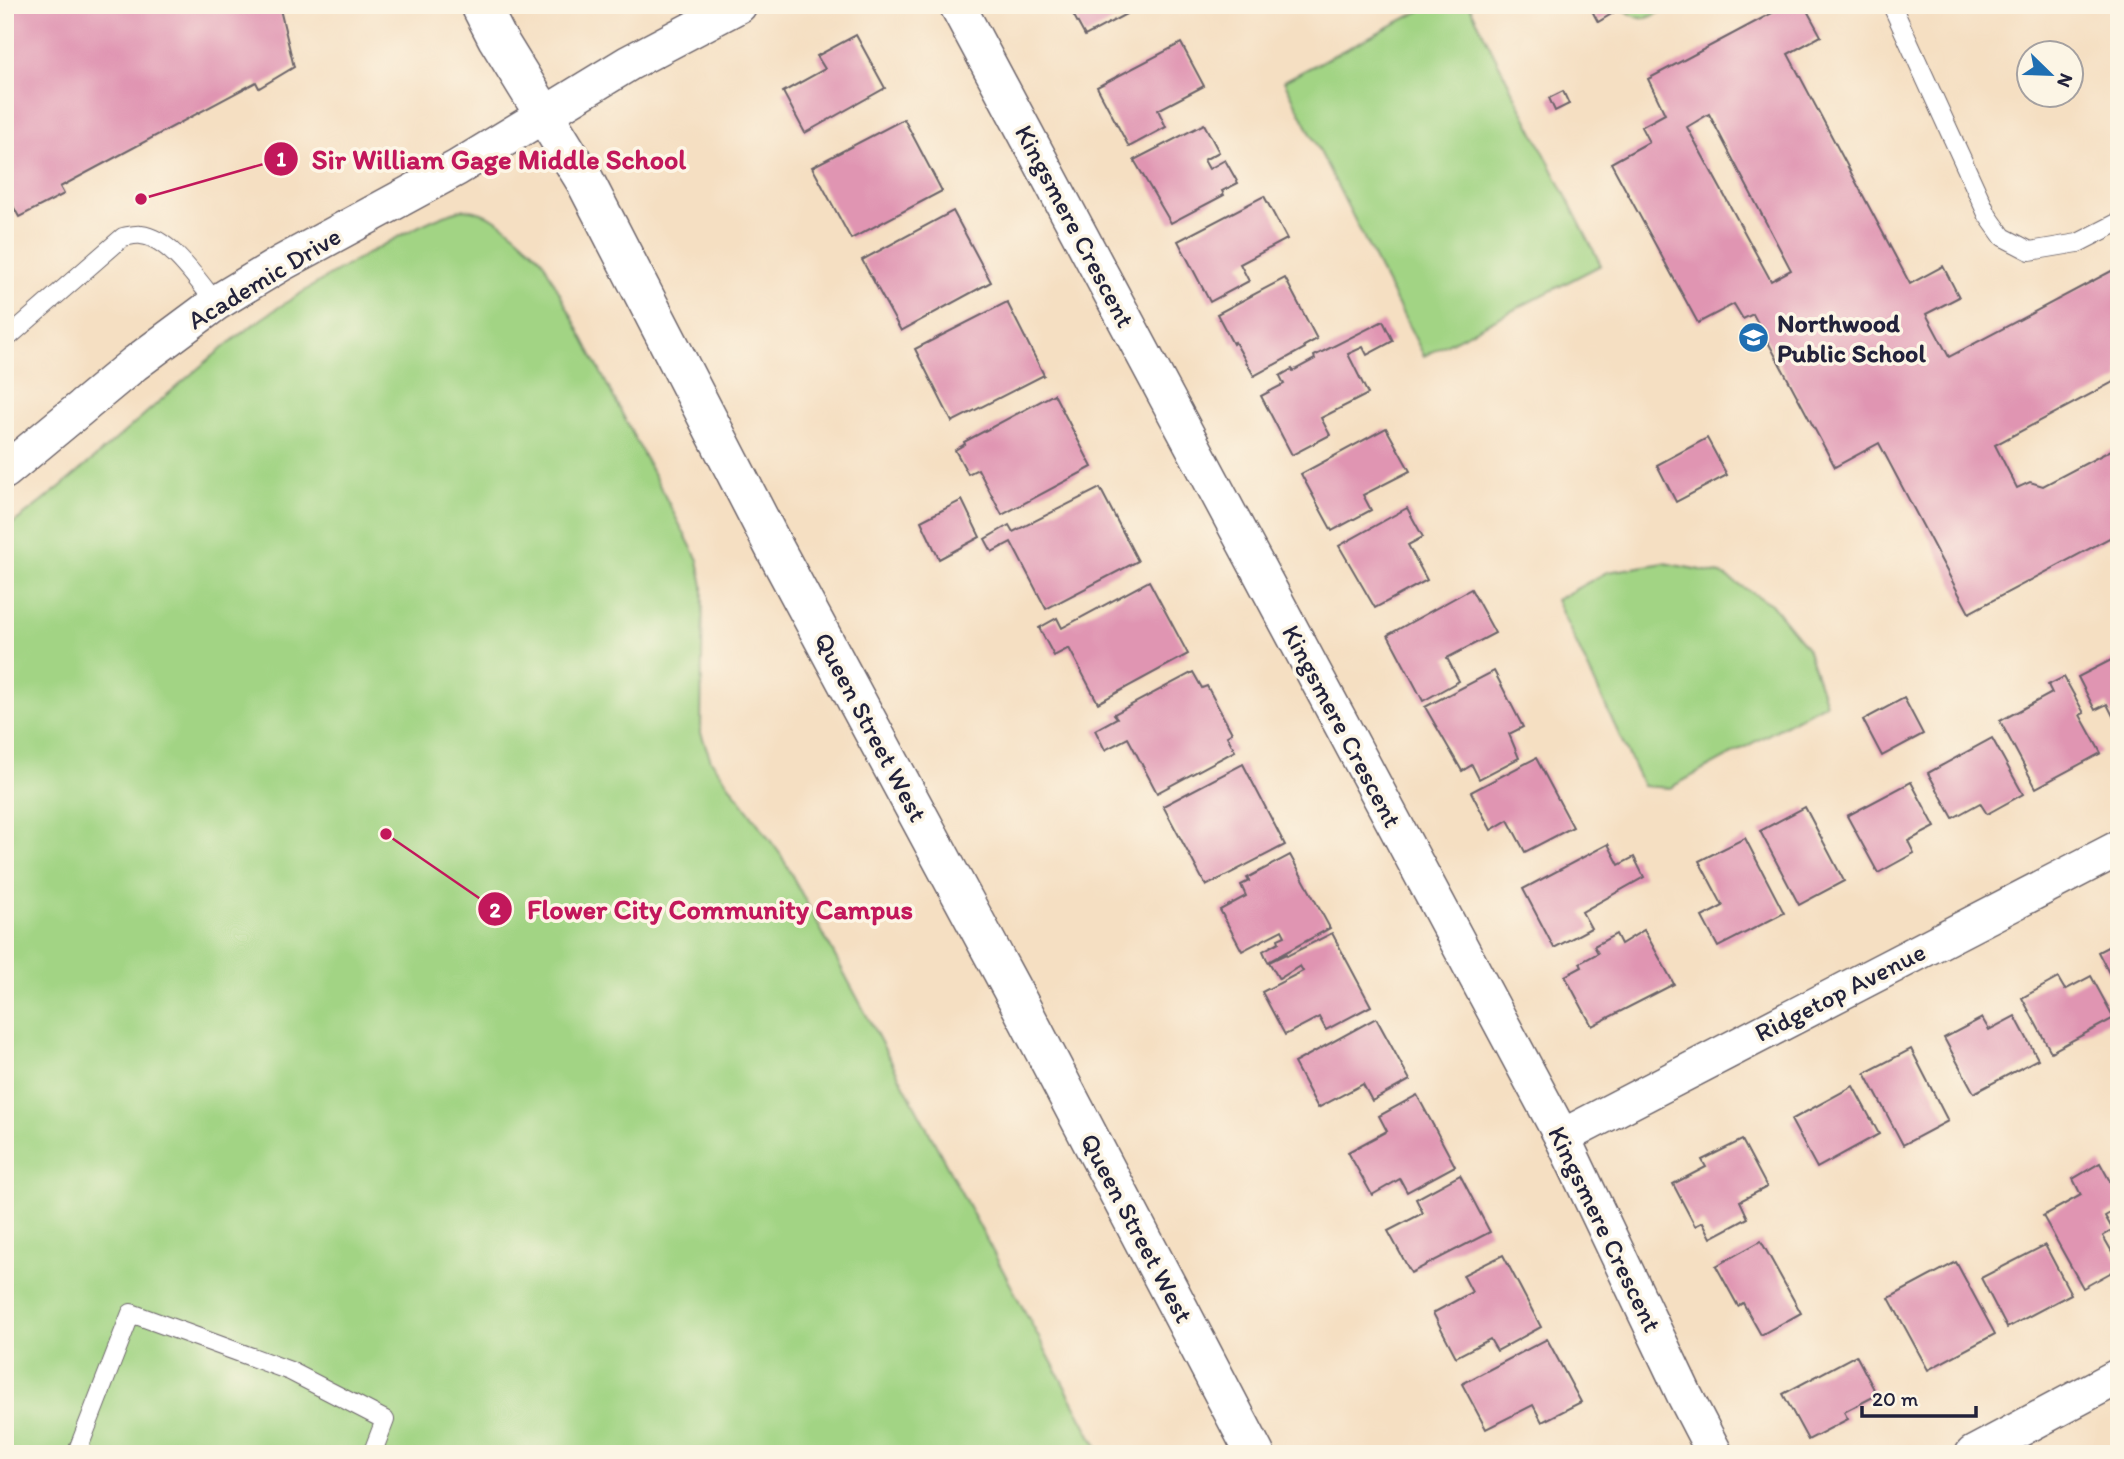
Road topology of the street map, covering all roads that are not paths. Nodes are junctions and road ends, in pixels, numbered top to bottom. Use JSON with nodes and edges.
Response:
{"nodes":[{"id":1,"x":480,"y":5,"type":"edge"},
{"id":2,"x":739,"y":5,"type":"edge"},
{"id":3,"x":957,"y":5,"type":"edge"},
{"id":4,"x":1894,"y":5,"type":"edge"},
{"id":5,"x":544,"y":115,"type":"junction"},
{"id":6,"x":2119,"y":222,"type":"edge"},
{"id":7,"x":216,"y":303,"type":"junction"},
{"id":8,"x":5,"y":340,"type":"edge"},
{"id":9,"x":5,"y":471,"type":"edge"},
{"id":10,"x":2119,"y":848,"type":"edge"},
{"id":11,"x":1562,"y":1137,"type":"junction"},
{"id":12,"x":2119,"y":1376,"type":"edge"},
{"id":13,"x":81,"y":1454,"type":"edge"},
{"id":14,"x":372,"y":1454,"type":"edge"},
{"id":15,"x":1255,"y":1454,"type":"edge"},
{"id":16,"x":1716,"y":1454,"type":"edge"},
{"id":17,"x":1973,"y":1454,"type":"edge"}],
"edges":[{"from":1,"to":5,"type":"main road","name":"Queen Street West"},
{"from":2,"to":5,"type":"street","name":"Academic Drive"},
{"from":3,"to":11,"type":"street","name":"Kingsmere Crescent"},
{"from":4,"to":6,"type":"lane"},
{"from":5,"to":7,"type":"street","name":"Academic Drive"},
{"from":5,"to":15,"type":"main road","name":"Queen Street West"},
{"from":7,"to":8,"type":"lane"},
{"from":7,"to":9,"type":"street","name":"Academic Drive"},
{"from":10,"to":11,"type":"street","name":"Ridgetop Avenue"},
{"from":11,"to":16,"type":"street","name":"Kingsmere Crescent"},
{"from":12,"to":17,"type":"street"},
{"from":13,"to":14,"type":"lane"}]}
